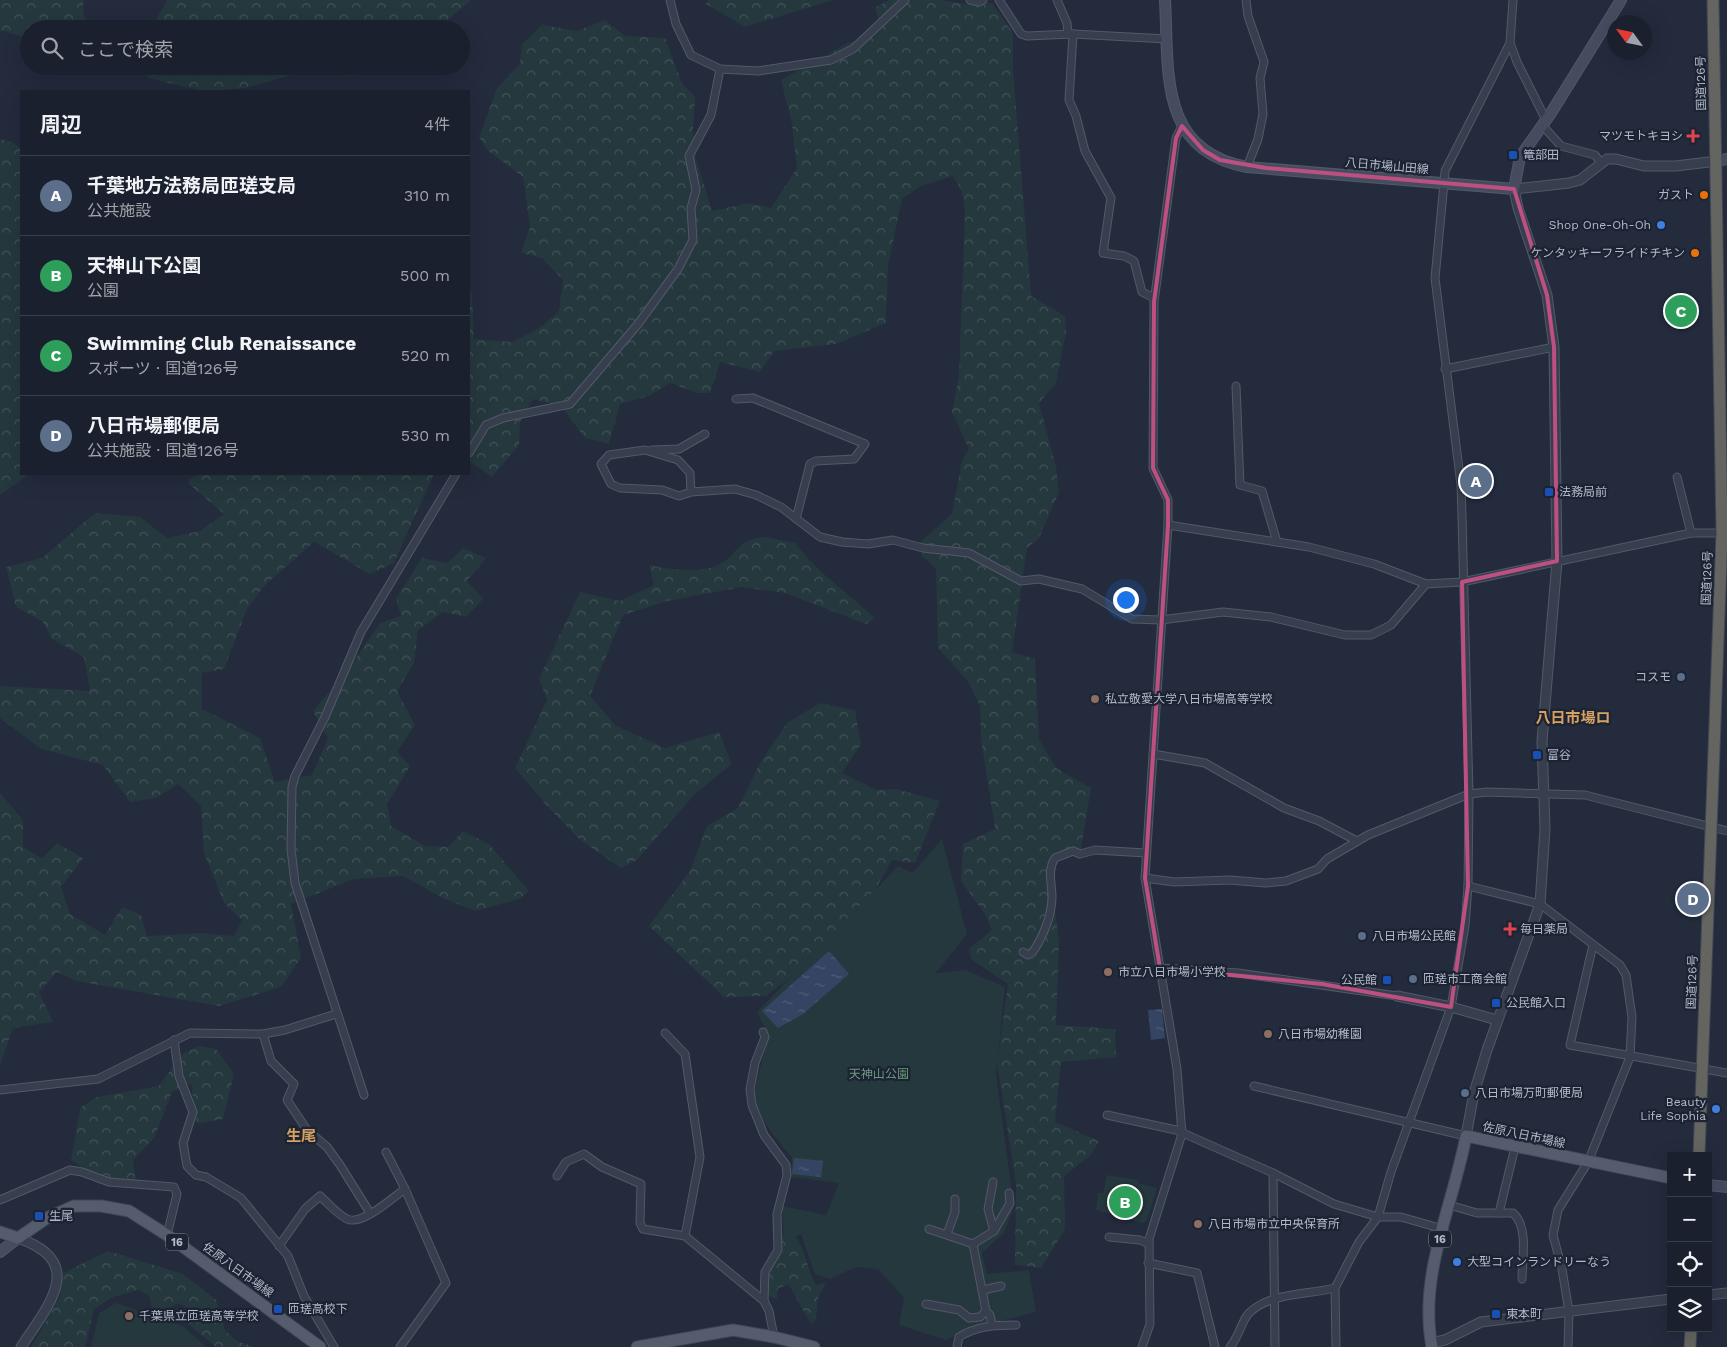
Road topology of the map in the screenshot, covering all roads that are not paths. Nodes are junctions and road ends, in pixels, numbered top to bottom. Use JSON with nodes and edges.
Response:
{"nodes":[{"id":1,"x":670,"y":0,"type":"edge"},
{"id":2,"x":905,"y":0,"type":"edge"},
{"id":3,"x":970,"y":0,"type":"edge"},
{"id":4,"x":983,"y":0,"type":"edge"},
{"id":5,"x":999,"y":0,"type":"edge"},
{"id":6,"x":1057,"y":0,"type":"edge"},
{"id":7,"x":1165,"y":0,"type":"edge"},
{"id":8,"x":1246,"y":0,"type":"edge"},
{"id":9,"x":1513,"y":0,"type":"edge"},
{"id":10,"x":1621,"y":0,"type":"edge"},
{"id":11,"x":1713,"y":0,"type":"edge"},
{"id":12,"x":1071,"y":34,"type":"junction"},
{"id":13,"x":1167,"y":39,"type":"junction"},
{"id":14,"x":1510,"y":43,"type":"junction"},
{"id":15,"x":720,"y":69,"type":"junction"},
{"id":16,"x":1544,"y":123,"type":"junction"},
{"id":17,"x":1182,"y":126,"type":"junction"},
{"id":18,"x":1724,"y":161,"type":"edge"},
{"id":19,"x":1601,"y":163,"type":"junction"},
{"id":20,"x":1248,"y":167,"type":"junction"},
{"id":21,"x":1444,"y":183,"type":"junction"},
{"id":22,"x":1514,"y":189,"type":"junction"},
{"id":23,"x":1154,"y":298,"type":"junction"},
{"id":24,"x":1723,"y":301,"type":"edge"},
{"id":25,"x":1554,"y":347,"type":"junction"},
{"id":26,"x":1445,"y":369,"type":"junction"},
{"id":27,"x":1236,"y":386,"type":"dead end"},
{"id":28,"x":736,"y":399,"type":"dead end"},
{"id":29,"x":705,"y":434,"type":"dead end"},
{"id":30,"x":645,"y":450,"type":"junction"},
{"id":31,"x":470,"y":451,"type":"edge"},
{"id":32,"x":455,"y":475,"type":"edge"},
{"id":33,"x":1677,"y":477,"type":"dead end"},
{"id":34,"x":691,"y":492,"type":"junction"},
{"id":35,"x":796,"y":519,"type":"junction"},
{"id":36,"x":1168,"y":525,"type":"junction"},
{"id":37,"x":1691,"y":533,"type":"junction"},
{"id":38,"x":1722,"y":533,"type":"junction"},
{"id":39,"x":1277,"y":542,"type":"junction"},
{"id":40,"x":1557,"y":561,"type":"junction"},
{"id":41,"x":1462,"y":582,"type":"junction"},
{"id":42,"x":1426,"y":584,"type":"junction"},
{"id":43,"x":1162,"y":620,"type":"junction"},
{"id":44,"x":1153,"y":754,"type":"junction"},
{"id":45,"x":1545,"y":793,"type":"junction"},
{"id":46,"x":1469,"y":794,"type":"junction"},
{"id":47,"x":1712,"y":827,"type":"junction"},
{"id":48,"x":1727,"y":831,"type":"edge"},
{"id":49,"x":1357,"y":841,"type":"junction"},
{"id":50,"x":1146,"y":853,"type":"junction"},
{"id":51,"x":1145,"y":878,"type":"junction"},
{"id":52,"x":1468,"y":886,"type":"junction"},
{"id":53,"x":1540,"y":904,"type":"junction"},
{"id":54,"x":1593,"y":945,"type":"junction"},
{"id":55,"x":1023,"y":952,"type":"dead end"},
{"id":56,"x":1160,"y":968,"type":"junction"},
{"id":57,"x":1397,"y":996,"type":"joint"},
{"id":58,"x":1451,"y":1007,"type":"junction"},
{"id":59,"x":336,"y":1014,"type":"junction"},
{"id":60,"x":1497,"y":1020,"type":"junction"},
{"id":61,"x":763,"y":1032,"type":"dead end"},
{"id":62,"x":665,"y":1033,"type":"dead end"},
{"id":63,"x":263,"y":1034,"type":"junction"},
{"id":64,"x":174,"y":1040,"type":"junction"},
{"id":65,"x":1630,"y":1057,"type":"junction"},
{"id":66,"x":1702,"y":1069,"type":"junction"},
{"id":67,"x":1727,"y":1073,"type":"edge"},
{"id":68,"x":1254,"y":1086,"type":"dead end"},
{"id":69,"x":0,"y":1090,"type":"edge"},
{"id":70,"x":364,"y":1095,"type":"dead end"},
{"id":71,"x":1107,"y":1115,"type":"dead end"},
{"id":72,"x":1410,"y":1122,"type":"junction"},
{"id":73,"x":1182,"y":1134,"type":"junction"},
{"id":74,"x":1466,"y":1136,"type":"junction"},
{"id":75,"x":1515,"y":1147,"type":"junction"},
{"id":76,"x":386,"y":1152,"type":"dead end"},
{"id":77,"x":1699,"y":1152,"type":"edge"},
{"id":78,"x":1588,"y":1162,"type":"junction"},
{"id":79,"x":1273,"y":1173,"type":"junction"},
{"id":80,"x":557,"y":1176,"type":"dead end"},
{"id":81,"x":1667,"y":1177,"type":"edge"},
{"id":82,"x":993,"y":1182,"type":"dead end"},
{"id":83,"x":1712,"y":1185,"type":"edge"},
{"id":84,"x":1727,"y":1187,"type":"edge"},
{"id":85,"x":405,"y":1189,"type":"junction"},
{"id":86,"x":1009,"y":1194,"type":"dead end"},
{"id":87,"x":956,"y":1199,"type":"dead end"},
{"id":88,"x":0,"y":1200,"type":"edge"},
{"id":89,"x":1449,"y":1205,"type":"junction"},
{"id":90,"x":1499,"y":1212,"type":"junction"},
{"id":91,"x":370,"y":1213,"type":"junction"},
{"id":92,"x":1378,"y":1217,"type":"junction"},
{"id":93,"x":1443,"y":1228,"type":"junction"},
{"id":94,"x":929,"y":1229,"type":"dead end"},
{"id":95,"x":994,"y":1231,"type":"junction"},
{"id":96,"x":0,"y":1232,"type":"edge"},
{"id":97,"x":947,"y":1234,"type":"junction"},
{"id":98,"x":167,"y":1235,"type":"junction"},
{"id":99,"x":685,"y":1236,"type":"junction"},
{"id":100,"x":1109,"y":1237,"type":"dead end"},
{"id":101,"x":18,"y":1238,"type":"junction"},
{"id":102,"x":973,"y":1244,"type":"junction"},
{"id":103,"x":1149,"y":1244,"type":"junction"},
{"id":104,"x":279,"y":1246,"type":"junction"},
{"id":105,"x":0,"y":1252,"type":"edge"},
{"id":106,"x":1148,"y":1263,"type":"junction"},
{"id":107,"x":1522,"y":1279,"type":"dead end"},
{"id":108,"x":1001,"y":1286,"type":"dead end"},
{"id":109,"x":1335,"y":1288,"type":"junction"},
{"id":110,"x":984,"y":1290,"type":"junction"},
{"id":111,"x":1727,"y":1293,"type":"edge"},
{"id":112,"x":1712,"y":1295,"type":"edge"},
{"id":113,"x":1276,"y":1298,"type":"junction"},
{"id":114,"x":1667,"y":1300,"type":"edge"},
{"id":115,"x":764,"y":1301,"type":"junction"},
{"id":116,"x":926,"y":1304,"type":"dead end"},
{"id":117,"x":986,"y":1311,"type":"junction"},
{"id":118,"x":1569,"y":1312,"type":"junction"},
{"id":119,"x":1016,"y":1324,"type":"dead end"},
{"id":120,"x":992,"y":1325,"type":"junction"},
{"id":121,"x":1691,"y":1332,"type":"edge"},
{"id":122,"x":776,"y":1342,"type":"edge"},
{"id":123,"x":1432,"y":1345,"type":"edge"},
{"id":124,"x":21,"y":1347,"type":"edge"},
{"id":125,"x":320,"y":1347,"type":"edge"},
{"id":126,"x":334,"y":1347,"type":"edge"},
{"id":127,"x":400,"y":1347,"type":"edge"},
{"id":128,"x":637,"y":1347,"type":"edge"},
{"id":129,"x":814,"y":1347,"type":"edge"},
{"id":130,"x":958,"y":1347,"type":"edge"},
{"id":131,"x":1142,"y":1347,"type":"edge"},
{"id":132,"x":1215,"y":1347,"type":"edge"},
{"id":133,"x":1230,"y":1347,"type":"edge"},
{"id":134,"x":1275,"y":1347,"type":"edge"},
{"id":135,"x":1336,"y":1347,"type":"edge"},
{"id":136,"x":1568,"y":1347,"type":"edge"},
{"id":137,"x":1690,"y":1347,"type":"edge"}],
"edges":[{"from":1,"to":15,"type":"street"},
{"from":2,"to":15,"type":"street"},
{"from":3,"to":4,"type":"street"},
{"from":5,"to":12,"type":"street"},
{"from":6,"to":12,"type":"street"},
{"from":7,"to":13,"type":"main road","name":"八日市場山田線"},
{"from":8,"to":20,"type":"street"},
{"from":9,"to":14,"type":"street"},
{"from":10,"to":16,"type":"main road"},
{"from":11,"to":18,"type":"highway","name":"国道126号"},
{"from":12,"to":13,"type":"street"},
{"from":12,"to":23,"type":"street"},
{"from":13,"to":17,"type":"main road","name":"八日市場山田線"},
{"from":14,"to":16,"type":"street"},
{"from":14,"to":21,"type":"street"},
{"from":15,"to":31,"type":"street"},
{"from":16,"to":19,"type":"street"},
{"from":16,"to":22,"type":"main road"},
{"from":17,"to":20,"type":"main road","name":"八日市場山田線"},
{"from":17,"to":23,"type":"street"},
{"from":18,"to":19,"type":"street"},
{"from":18,"to":24,"type":"highway","name":"国道126号"},
{"from":19,"to":22,"type":"street"},
{"from":20,"to":21,"type":"main road","name":"八日市場山田線"},
{"from":21,"to":22,"type":"main road","name":"八日市場山田線"},
{"from":21,"to":26,"type":"street"},
{"from":22,"to":25,"type":"street"},
{"from":23,"to":36,"type":"street"},
{"from":24,"to":38,"type":"highway","name":"国道126号"},
{"from":25,"to":26,"type":"street"},
{"from":25,"to":40,"type":"street"},
{"from":26,"to":41,"type":"street"},
{"from":27,"to":39,"type":"street"},
{"from":28,"to":35,"type":"street"},
{"from":29,"to":30,"type":"street"},
{"from":30,"to":34,"type":"street"},
{"from":30,"to":34,"type":"street"},
{"from":32,"to":59,"type":"street"},
{"from":33,"to":37,"type":"street"},
{"from":34,"to":35,"type":"street"},
{"from":35,"to":43,"type":"street"},
{"from":36,"to":39,"type":"street"},
{"from":36,"to":43,"type":"street"},
{"from":37,"to":38,"type":"street"},
{"from":37,"to":40,"type":"street"},
{"from":38,"to":47,"type":"highway","name":"国道126号"},
{"from":39,"to":42,"type":"street"},
{"from":40,"to":41,"type":"street"},
{"from":40,"to":45,"type":"street"},
{"from":41,"to":42,"type":"street"},
{"from":41,"to":46,"type":"street"},
{"from":42,"to":43,"type":"street"},
{"from":43,"to":44,"type":"street"},
{"from":44,"to":49,"type":"street"},
{"from":44,"to":50,"type":"street"},
{"from":45,"to":46,"type":"street"},
{"from":45,"to":47,"type":"street"},
{"from":45,"to":53,"type":"street"},
{"from":46,"to":49,"type":"street"},
{"from":46,"to":52,"type":"street"},
{"from":47,"to":48,"type":"street"},
{"from":47,"to":66,"type":"highway","name":"国道126号"},
{"from":49,"to":51,"type":"street"},
{"from":50,"to":51,"type":"street"},
{"from":50,"to":55,"type":"street"},
{"from":51,"to":56,"type":"street"},
{"from":52,"to":53,"type":"street"},
{"from":52,"to":58,"type":"street"},
{"from":53,"to":54,"type":"street"},
{"from":53,"to":60,"type":"street"},
{"from":54,"to":65,"type":"street"},
{"from":54,"to":65,"type":"street"},
{"from":56,"to":57,"type":"street"},
{"from":56,"to":73,"type":"street"},
{"from":57,"to":58,"type":"street"},
{"from":58,"to":60,"type":"street"},
{"from":58,"to":72,"type":"street"},
{"from":59,"to":63,"type":"street"},
{"from":59,"to":70,"type":"street"},
{"from":60,"to":74,"type":"street"},
{"from":61,"to":115,"type":"street"},
{"from":62,"to":99,"type":"street"},
{"from":63,"to":64,"type":"street"},
{"from":63,"to":91,"type":"street"},
{"from":64,"to":69,"type":"street"},
{"from":64,"to":104,"type":"street"},
{"from":65,"to":66,"type":"street"},
{"from":65,"to":78,"type":"street"},
{"from":66,"to":67,"type":"street"},
{"from":66,"to":77,"type":"highway","name":"国道126号"},
{"from":68,"to":72,"type":"street"},
{"from":71,"to":73,"type":"street"},
{"from":72,"to":74,"type":"street"},
{"from":72,"to":92,"type":"street"},
{"from":73,"to":79,"type":"street"},
{"from":73,"to":103,"type":"street"},
{"from":74,"to":75,"type":"main road","name":"佐原八日市場線"},
{"from":74,"to":89,"type":"main road","name":"佐原八日市場線","number":"16"},
{"from":75,"to":78,"type":"main road","name":"佐原八日市場線"},
{"from":75,"to":90,"type":"street"},
{"from":76,"to":85,"type":"street"},
{"from":78,"to":81,"type":"main road","name":"佐原八日市場線"},
{"from":78,"to":118,"type":"street"},
{"from":79,"to":92,"type":"street"},
{"from":79,"to":113,"type":"street"},
{"from":80,"to":99,"type":"street"},
{"from":82,"to":95,"type":"street"},
{"from":83,"to":84,"type":"main road"},
{"from":85,"to":91,"type":"street"},
{"from":85,"to":127,"type":"street"},
{"from":86,"to":95,"type":"street"},
{"from":87,"to":97,"type":"street"},
{"from":88,"to":98,"type":"street"},
{"from":89,"to":90,"type":"street"},
{"from":89,"to":93,"type":"main road","name":"佐原八日市場線","number":"16"},
{"from":90,"to":107,"type":"street"},
{"from":91,"to":104,"type":"street"},
{"from":92,"to":93,"type":"street"},
{"from":92,"to":109,"type":"street"},
{"from":93,"to":123,"type":"main road","name":"佐原八日市場線","number":"16"},
{"from":94,"to":97,"type":"street"},
{"from":95,"to":102,"type":"street"},
{"from":96,"to":101,"type":"main road"},
{"from":97,"to":102,"type":"street"},
{"from":98,"to":101,"type":"main road","name":"佐原八日市場線","number":"16"},
{"from":98,"to":125,"type":"main road","name":"佐原八日市場線","number":"16"},
{"from":99,"to":115,"type":"street"},
{"from":100,"to":103,"type":"street"},
{"from":101,"to":105,"type":"main road"},
{"from":101,"to":124,"type":"street"},
{"from":102,"to":110,"type":"street"},
{"from":103,"to":106,"type":"street"},
{"from":104,"to":126,"type":"street"},
{"from":106,"to":131,"type":"street"},
{"from":106,"to":132,"type":"street"},
{"from":108,"to":110,"type":"street"},
{"from":109,"to":113,"type":"street"},
{"from":109,"to":135,"type":"street"},
{"from":110,"to":117,"type":"street"},
{"from":111,"to":112,"type":"street"},
{"from":113,"to":133,"type":"street"},
{"from":113,"to":134,"type":"street"},
{"from":114,"to":118,"type":"street"},
{"from":115,"to":122,"type":"street"},
{"from":116,"to":117,"type":"street"},
{"from":117,"to":120,"type":"street"},
{"from":118,"to":123,"type":"street"},
{"from":118,"to":136,"type":"street"},
{"from":119,"to":120,"type":"street"},
{"from":120,"to":130,"type":"street"},
{"from":121,"to":137,"type":"highway"},
{"from":122,"to":128,"type":"main road"},
{"from":122,"to":129,"type":"main road"}]}
